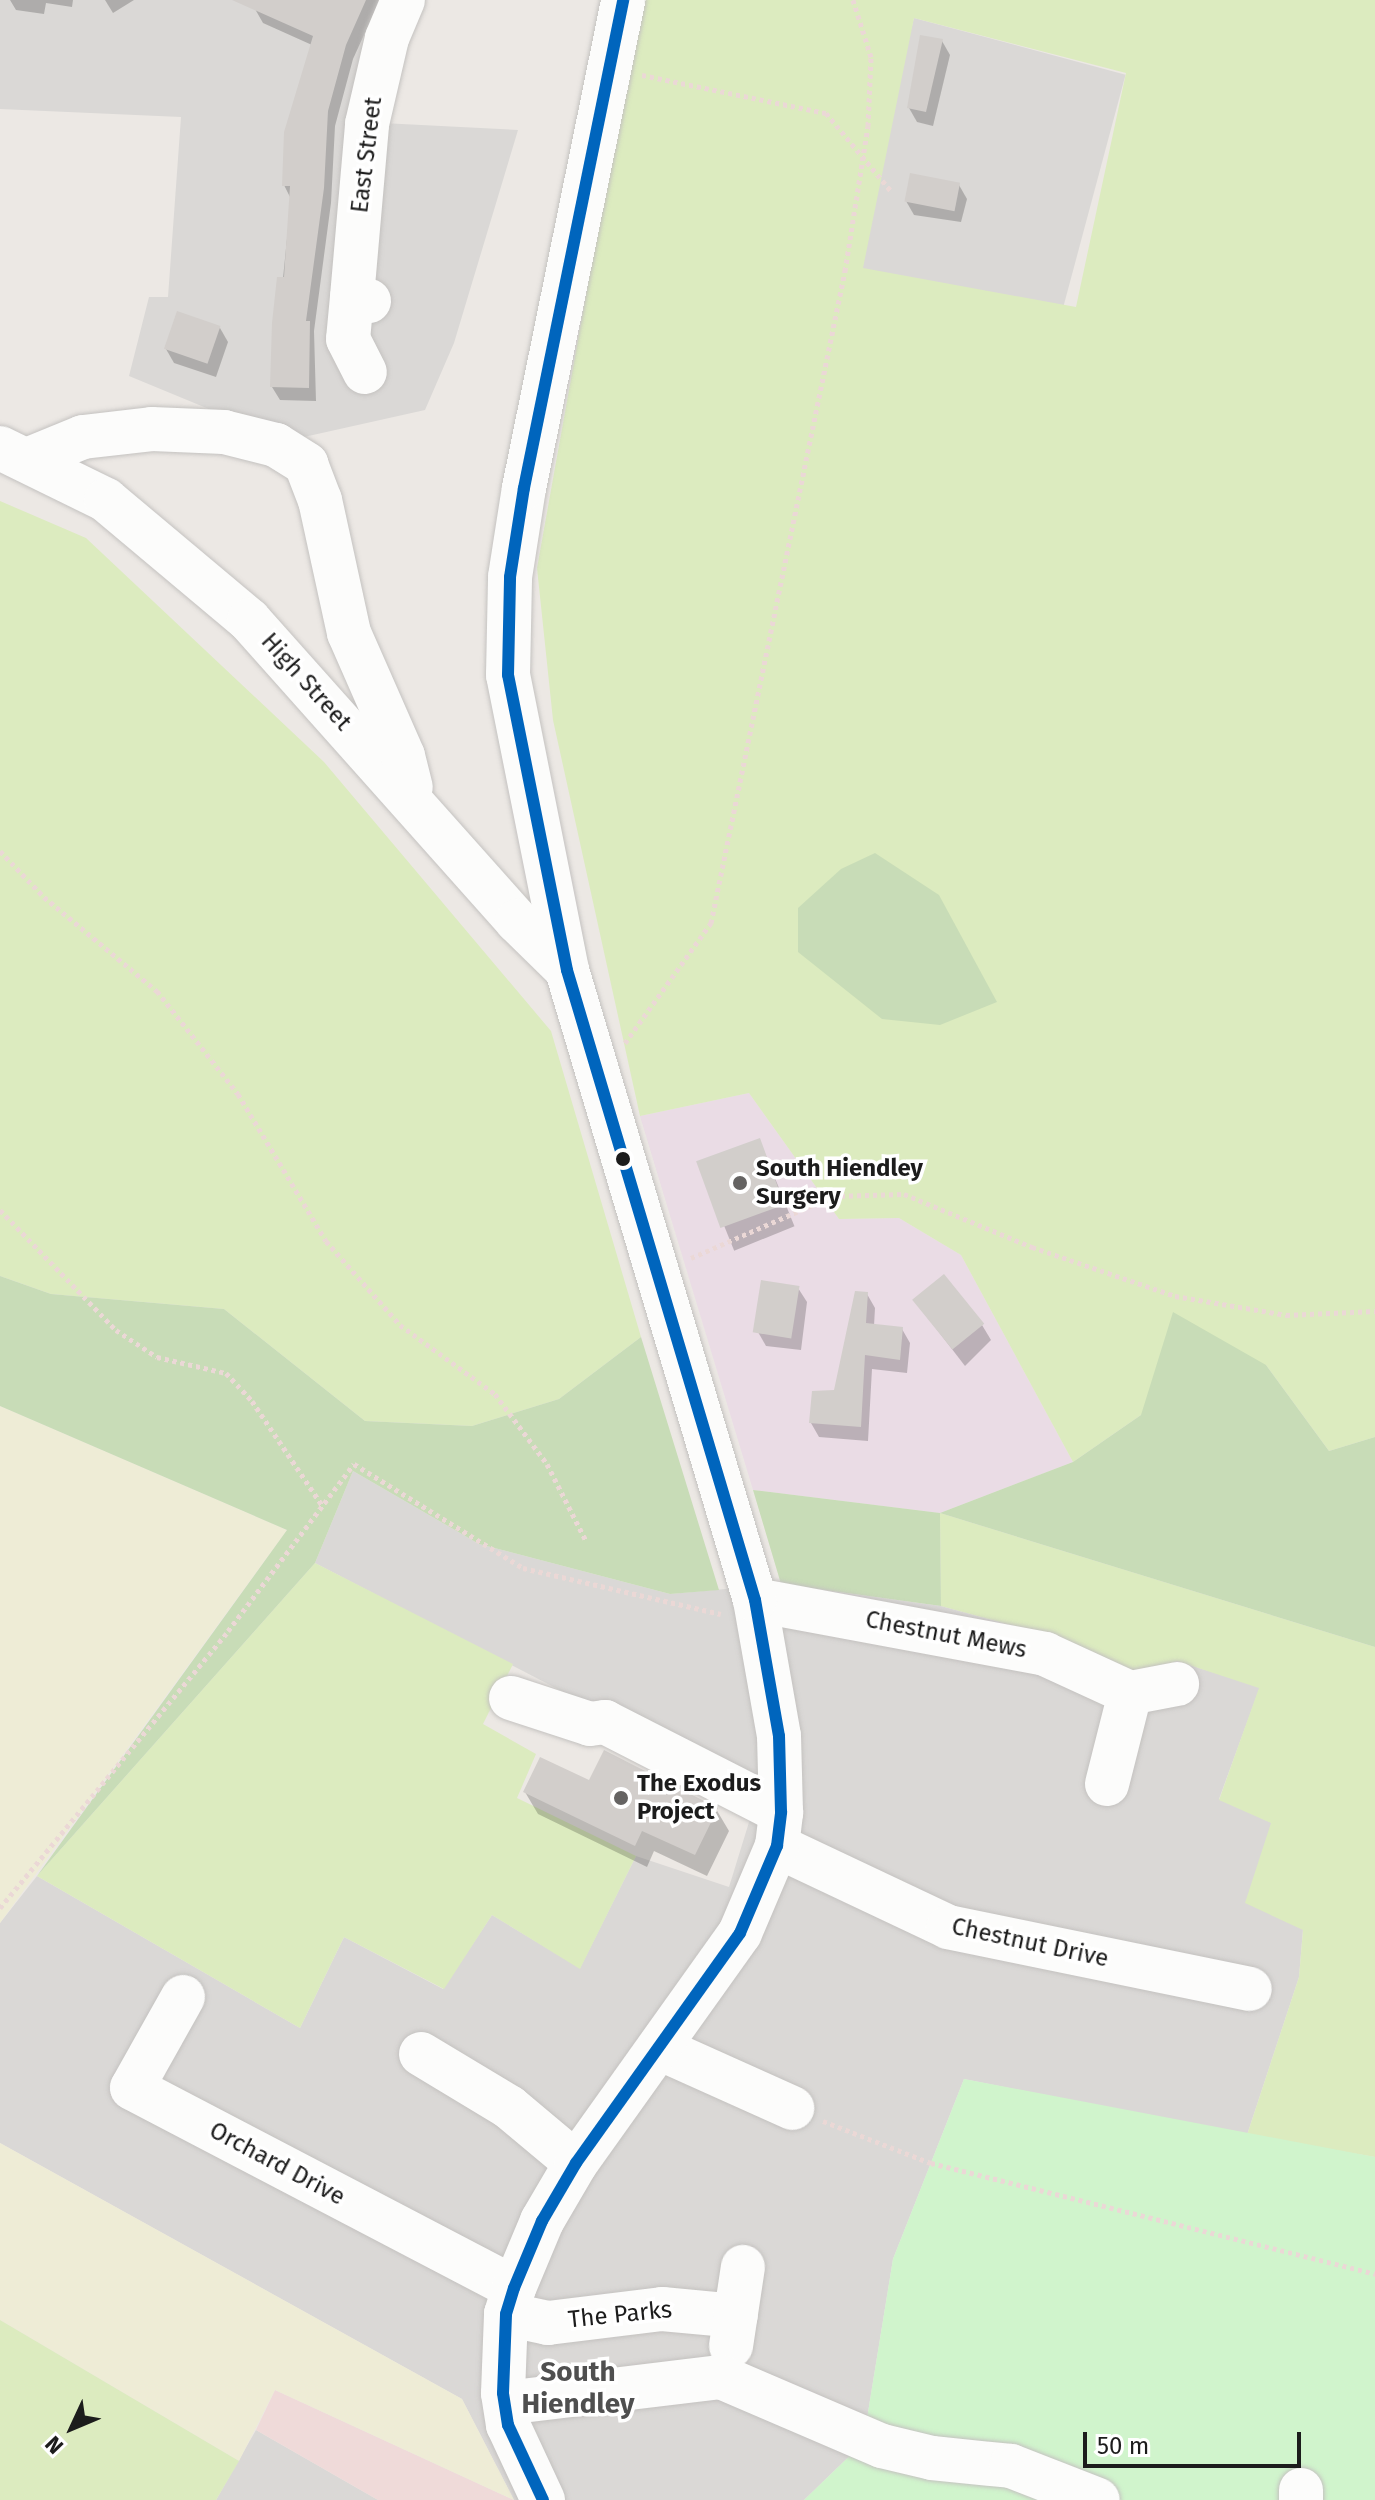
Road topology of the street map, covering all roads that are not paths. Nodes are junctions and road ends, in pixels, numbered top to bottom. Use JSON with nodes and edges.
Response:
{"nodes":[{"id":1,"x":403,"y":0,"type":"edge"},
{"id":2,"x":623,"y":0,"type":"edge"},
{"id":3,"x":365,"y":372,"type":"dead end"},
{"id":4,"x":15,"y":454,"type":"edge"},
{"id":5,"x":415,"y":805,"type":"junction"},
{"id":6,"x":567,"y":970,"type":"junction"},
{"id":7,"x":758,"y":1612,"type":"junction"},
{"id":8,"x":1177,"y":1684,"type":"dead end"},
{"id":9,"x":1130,"y":1693,"type":"junction"},
{"id":10,"x":511,"y":1698,"type":"dead end"},
{"id":11,"x":1107,"y":1784,"type":"dead end"},
{"id":12,"x":779,"y":1829,"type":"junction"},
{"id":13,"x":1250,"y":1989,"type":"dead end"},
{"id":14,"x":183,"y":1997,"type":"dead end"},
{"id":15,"x":661,"y":2049,"type":"junction"},
{"id":16,"x":421,"y":2054,"type":"dead end"},
{"id":17,"x":792,"y":2108,"type":"road end"},
{"id":18,"x":576,"y":2163,"type":"junction"},
{"id":19,"x":743,"y":2267,"type":"dead end"},
{"id":20,"x":510,"y":2301,"type":"junction"},
{"id":21,"x":505,"y":2403,"type":"junction"},
{"id":22,"x":543,"y":2500,"type":"edge"},
{"id":23,"x":1098,"y":2500,"type":"edge"}],
"edges":[{"from":1,"to":3,"type":"street","name":"East Street"},
{"from":2,"to":6,"type":"street"},
{"from":4,"to":5,"type":"street","name":"High Street"},
{"from":4,"to":5,"type":"street"},
{"from":5,"to":6,"type":"street","name":"High Street"},
{"from":6,"to":7,"type":"street"},
{"from":7,"to":9,"type":"street","name":"Chestnut Mews"},
{"from":7,"to":12,"type":"street"},
{"from":8,"to":9,"type":"street"},
{"from":9,"to":11,"type":"street"},
{"from":10,"to":12,"type":"street","name":"Chestnut Drive"},
{"from":12,"to":13,"type":"street","name":"Chestnut Drive"},
{"from":12,"to":15,"type":"street"},
{"from":14,"to":20,"type":"street","name":"Orchard Drive"},
{"from":15,"to":17,"type":"street"},
{"from":15,"to":18,"type":"street"},
{"from":16,"to":18,"type":"street"},
{"from":18,"to":20,"type":"street"},
{"from":19,"to":20,"type":"street","name":"The Parks"},
{"from":20,"to":21,"type":"street"},
{"from":21,"to":22,"type":"street"},
{"from":21,"to":23,"type":"street"}]}
